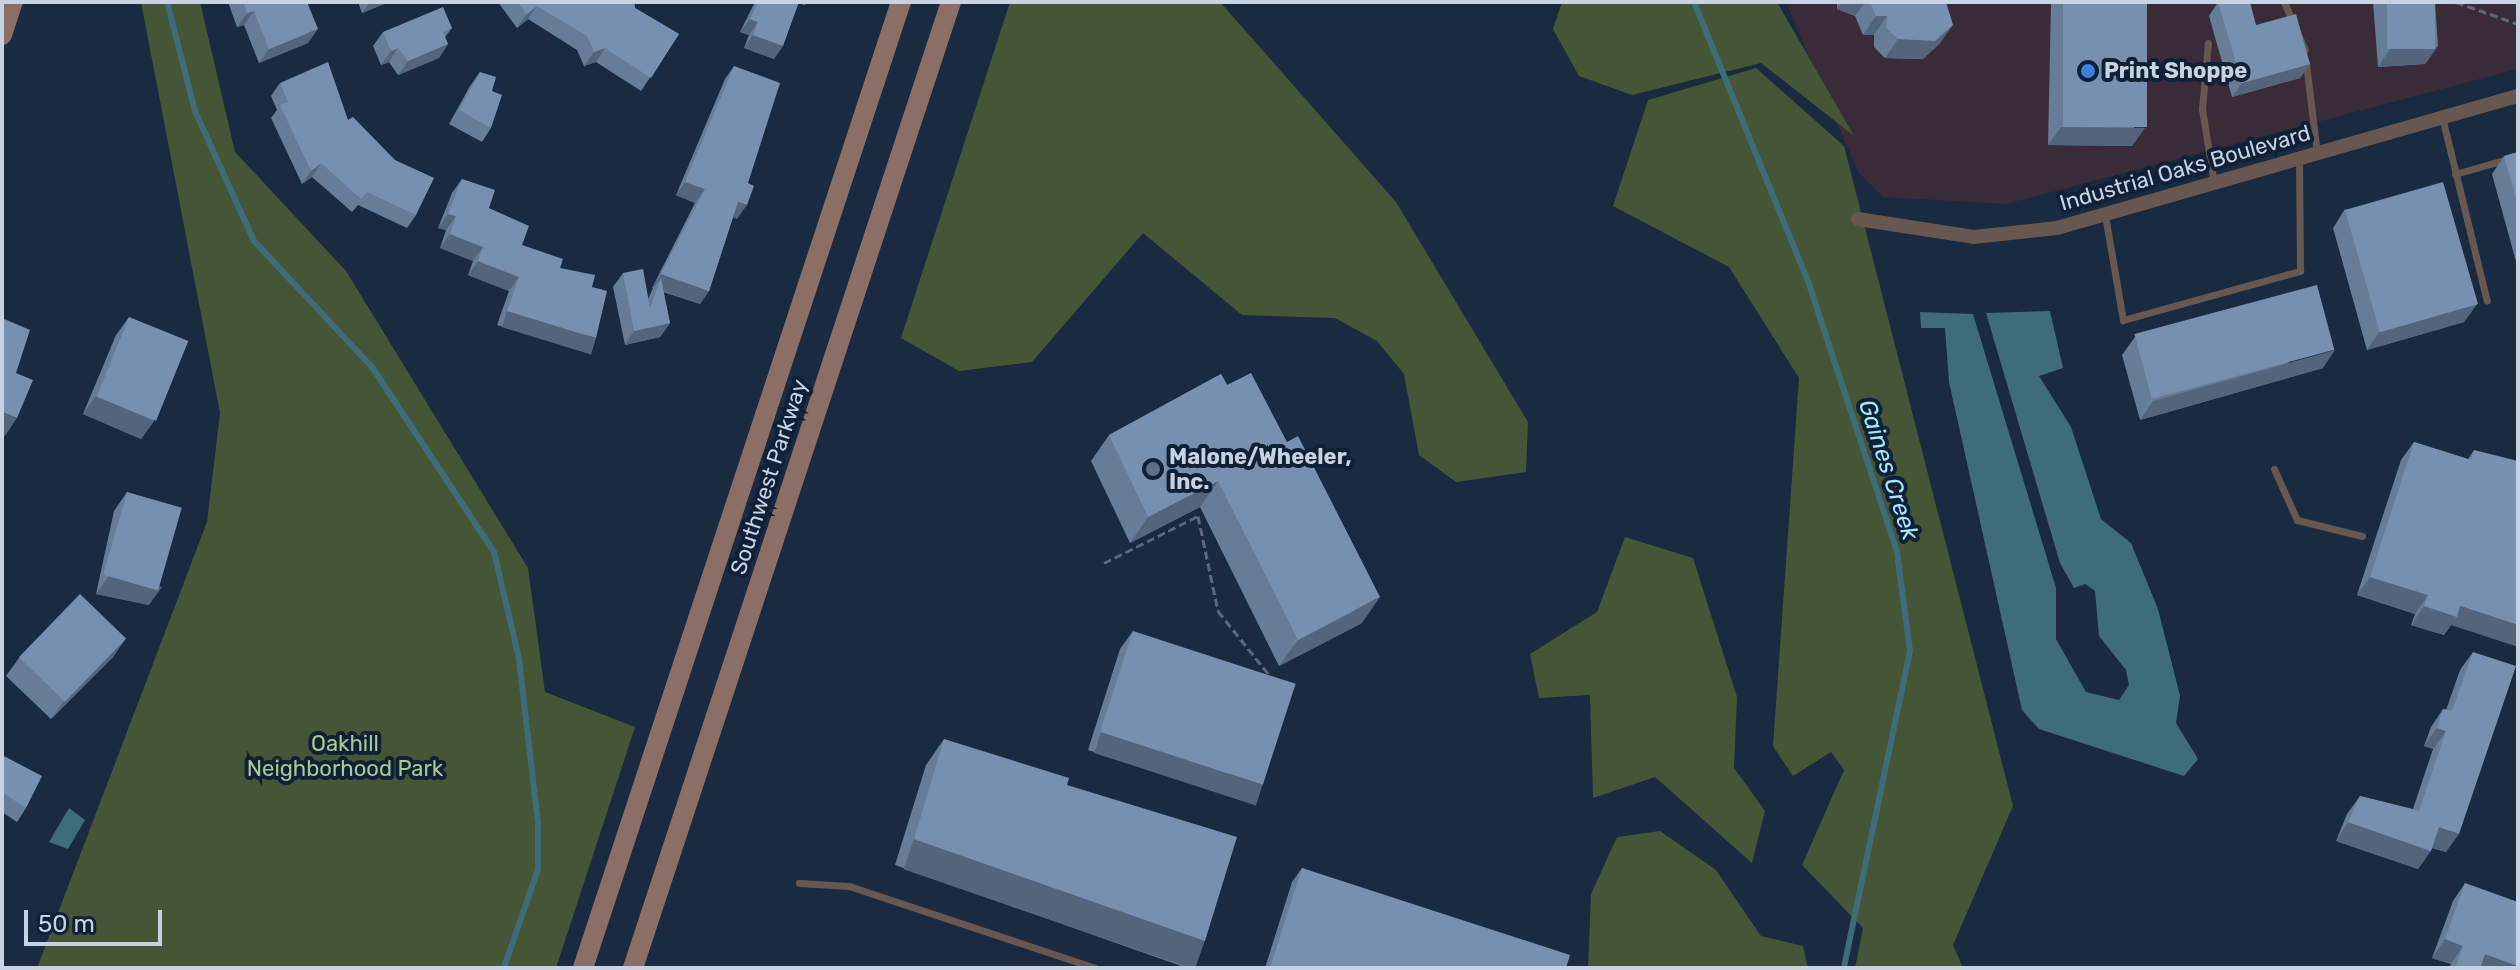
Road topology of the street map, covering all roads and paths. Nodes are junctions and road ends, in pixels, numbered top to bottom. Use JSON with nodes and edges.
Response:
{"nodes":[{"id":1,"x":13,"y":2,"type":"edge"},
{"id":2,"x":901,"y":2,"type":"edge"},
{"id":3,"x":951,"y":2,"type":"edge"},
{"id":4,"x":2284,"y":2,"type":"edge"},
{"id":5,"x":2456,"y":2,"type":"edge"},
{"id":6,"x":2518,"y":24,"type":"edge"},
{"id":7,"x":2,"y":35,"type":"edge"},
{"id":8,"x":2208,"y":43,"type":"dead end"},
{"id":9,"x":2518,"y":96,"type":"edge"},
{"id":10,"x":2442,"y":117,"type":"junction"},
{"id":11,"x":2317,"y":154,"type":"junction"},
{"id":12,"x":2518,"y":156,"type":"edge"},
{"id":13,"x":2299,"y":159,"type":"junction"},
{"id":14,"x":2455,"y":174,"type":"junction"},
{"id":15,"x":2214,"y":184,"type":"junction"},
{"id":16,"x":2105,"y":215,"type":"junction"},
{"id":17,"x":1858,"y":219,"type":"dead end"},
{"id":18,"x":2487,"y":301,"type":"dead end"},
{"id":19,"x":2274,"y":469,"type":"dead end"},
{"id":20,"x":2362,"y":536,"type":"dead end"},
{"id":21,"x":1104,"y":563,"type":"dead end"},
{"id":22,"x":1275,"y":682,"type":"edge"},
{"id":23,"x":799,"y":883,"type":"dead end"},
{"id":24,"x":583,"y":968,"type":"edge"},
{"id":25,"x":633,"y":968,"type":"edge"},
{"id":26,"x":1095,"y":968,"type":"edge"}],
"edges":[{"from":1,"to":7,"type":"main road"},
{"from":2,"to":24,"type":"main road","name":"Southwest Parkway"},
{"from":3,"to":25,"type":"main road","name":"Southwest Parkway"},
{"from":4,"to":11,"type":"lane"},
{"from":5,"to":6,"type":"path"},
{"from":8,"to":15,"type":"lane"},
{"from":9,"to":10,"type":"street","name":"Industrial Oaks Boulevard"},
{"from":10,"to":11,"type":"street","name":"Industrial Oaks Boulevard"},
{"from":10,"to":14,"type":"lane"},
{"from":11,"to":13,"type":"street","name":"Industrial Oaks Boulevard"},
{"from":12,"to":14,"type":"lane"},
{"from":13,"to":15,"type":"street","name":"Industrial Oaks Boulevard"},
{"from":13,"to":16,"type":"lane"},
{"from":14,"to":18,"type":"lane"},
{"from":15,"to":16,"type":"street","name":"Industrial Oaks Boulevard"},
{"from":16,"to":17,"type":"street","name":"Industrial Oaks Boulevard"},
{"from":19,"to":20,"type":"lane"},
{"from":21,"to":22,"type":"path"},
{"from":23,"to":26,"type":"lane"}]}
